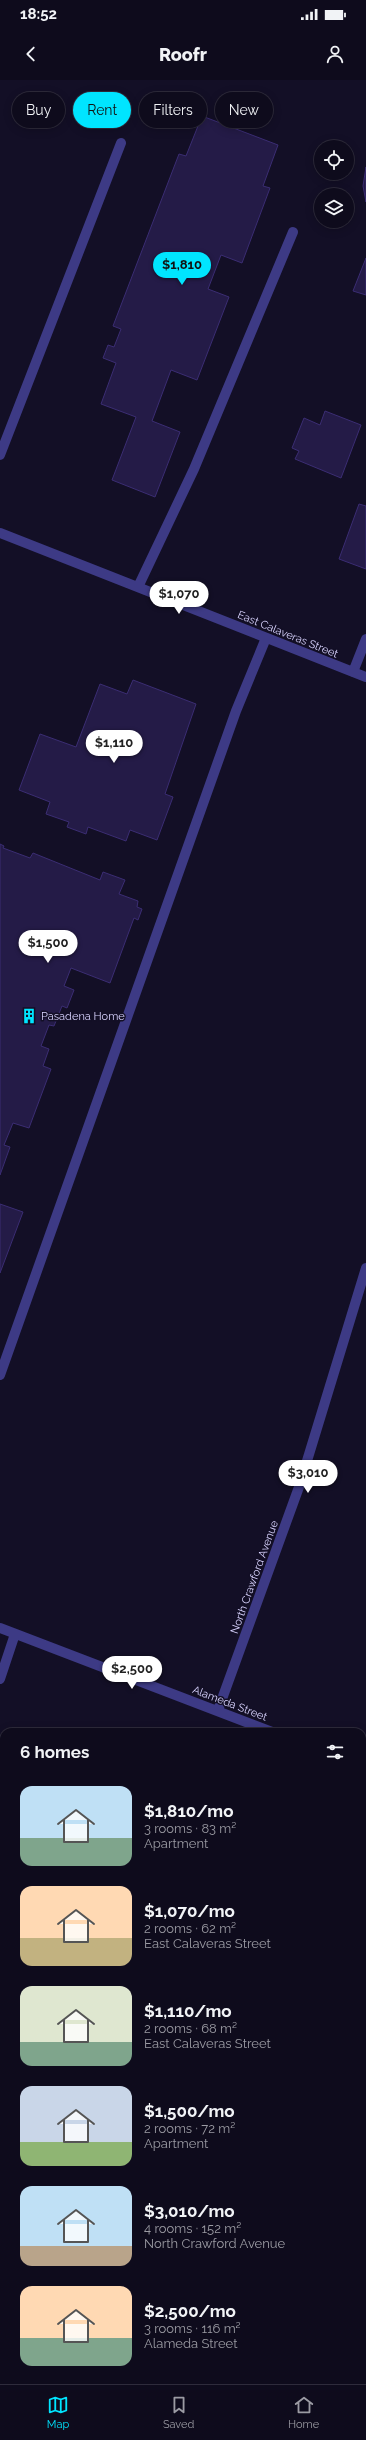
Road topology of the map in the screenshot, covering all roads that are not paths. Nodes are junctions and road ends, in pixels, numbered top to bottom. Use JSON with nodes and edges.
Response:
{"nodes":[{"id":1,"x":121,"y":143,"type":"dead end"},
{"id":2,"x":292,"y":232,"type":"dead end"},
{"id":3,"x":0,"y":455,"type":"edge"},
{"id":4,"x":0,"y":533,"type":"edge"},
{"id":5,"x":138,"y":588,"type":"junction"},
{"id":6,"x":266,"y":638,"type":"junction"},
{"id":7,"x":366,"y":639,"type":"edge"},
{"id":8,"x":353,"y":672,"type":"junction"},
{"id":9,"x":366,"y":677,"type":"edge"},
{"id":10,"x":366,"y":1268,"type":"edge"},
{"id":11,"x":0,"y":1375,"type":"edge"},
{"id":12,"x":0,"y":1628,"type":"edge"},
{"id":13,"x":15,"y":1634,"type":"junction"},
{"id":14,"x":0,"y":1679,"type":"edge"},
{"id":15,"x":218,"y":1710,"type":"junction"},
{"id":16,"x":262,"y":1728,"type":"edge"}],
"edges":[{"from":1,"to":3,"type":"street"},
{"from":2,"to":5,"type":"street"},
{"from":4,"to":5,"type":"street","name":"East Calaveras Street"},
{"from":5,"to":6,"type":"street","name":"East Calaveras Street"},
{"from":6,"to":8,"type":"street","name":"East Calaveras Street"},
{"from":6,"to":11,"type":"street"},
{"from":7,"to":8,"type":"street"},
{"from":8,"to":9,"type":"street","name":"East Calaveras Street"},
{"from":10,"to":15,"type":"street","name":"North Crawford Avenue"},
{"from":12,"to":13,"type":"street","name":"Alameda Street"},
{"from":13,"to":14,"type":"street"},
{"from":13,"to":15,"type":"street","name":"Alameda Street"},
{"from":15,"to":16,"type":"street","name":"Alameda Street"}]}
